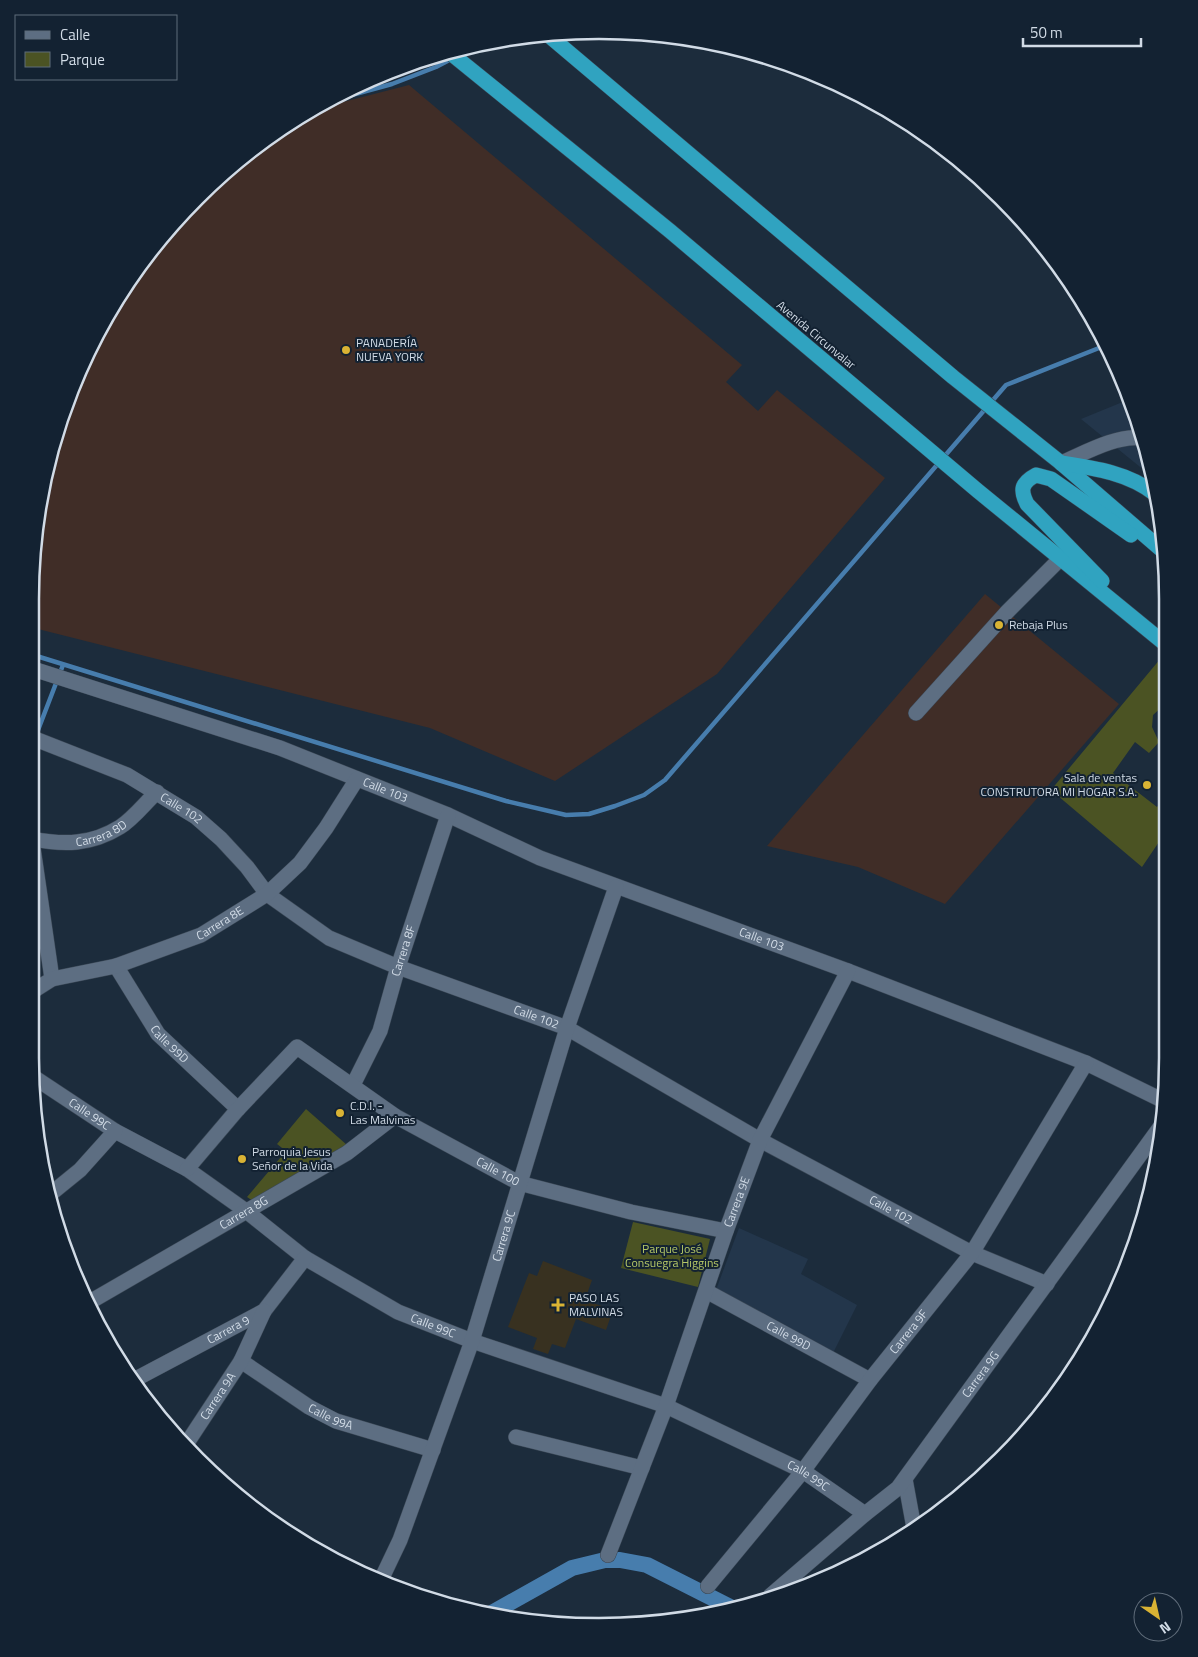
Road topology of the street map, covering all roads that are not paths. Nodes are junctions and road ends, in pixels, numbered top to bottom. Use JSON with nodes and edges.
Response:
{"nodes":[{"id":1,"x":555,"y":41,"type":"edge"},
{"id":2,"x":456,"y":58,"type":"edge"},
{"id":3,"x":1135,"y":437,"type":"edge"},
{"id":4,"x":1061,"y":463,"type":"junction"},
{"id":5,"x":1148,"y":489,"type":"edge"},
{"id":6,"x":1156,"y":545,"type":"edge"},
{"id":7,"x":1157,"y":554,"type":"edge"},
{"id":8,"x":1061,"y":558,"type":"junction"},
{"id":9,"x":1149,"y":630,"type":"junction"},
{"id":10,"x":1159,"y":639,"type":"edge"},
{"id":11,"x":39,"y":671,"type":"edge"},
{"id":12,"x":916,"y":713,"type":"dead end"},
{"id":13,"x":39,"y":740,"type":"edge"},
{"id":14,"x":357,"y":778,"type":"junction"},
{"id":15,"x":157,"y":792,"type":"junction"},
{"id":16,"x":448,"y":815,"type":"junction"},
{"id":17,"x":39,"y":837,"type":"edge"},
{"id":18,"x":616,"y":887,"type":"junction"},
{"id":19,"x":39,"y":889,"type":"edge"},
{"id":20,"x":267,"y":894,"type":"junction"},
{"id":21,"x":116,"y":966,"type":"junction"},
{"id":22,"x":398,"y":967,"type":"junction"},
{"id":23,"x":848,"y":971,"type":"junction"},
{"id":24,"x":52,"y":979,"type":"junction"},
{"id":25,"x":39,"y":987,"type":"edge"},
{"id":26,"x":567,"y":1028,"type":"junction"},
{"id":27,"x":1086,"y":1063,"type":"junction"},
{"id":28,"x":40,"y":1081,"type":"edge"},
{"id":29,"x":354,"y":1086,"type":"junction"},
{"id":30,"x":1158,"y":1098,"type":"edge"},
{"id":31,"x":238,"y":1109,"type":"junction"},
{"id":32,"x":395,"y":1116,"type":"junction"},
{"id":33,"x":115,"y":1131,"type":"junction"},
{"id":34,"x":1153,"y":1137,"type":"edge"},
{"id":35,"x":760,"y":1140,"type":"junction"},
{"id":36,"x":187,"y":1169,"type":"junction"},
{"id":37,"x":519,"y":1183,"type":"junction"},
{"id":38,"x":55,"y":1190,"type":"edge"},
{"id":39,"x":246,"y":1210,"type":"junction"},
{"id":40,"x":726,"y":1231,"type":"junction"},
{"id":41,"x":972,"y":1253,"type":"junction"},
{"id":42,"x":305,"y":1258,"type":"junction"},
{"id":43,"x":1047,"y":1284,"type":"junction"},
{"id":44,"x":706,"y":1291,"type":"junction"},
{"id":45,"x":94,"y":1300,"type":"edge"},
{"id":46,"x":264,"y":1311,"type":"junction"},
{"id":47,"x":230,"y":1328,"type":"junction"},
{"id":48,"x":472,"y":1341,"type":"junction"},
{"id":49,"x":244,"y":1354,"type":"junction"},
{"id":50,"x":139,"y":1377,"type":"edge"},
{"id":51,"x":870,"y":1380,"type":"junction"},
{"id":52,"x":666,"y":1406,"type":"junction"},
{"id":53,"x":516,"y":1437,"type":"dead end"},
{"id":54,"x":190,"y":1440,"type":"edge"},
{"id":55,"x":433,"y":1450,"type":"junction"},
{"id":56,"x":642,"y":1468,"type":"junction"},
{"id":57,"x":803,"y":1471,"type":"junction"},
{"id":58,"x":905,"y":1479,"type":"junction"},
{"id":59,"x":865,"y":1514,"type":"junction"},
{"id":60,"x":913,"y":1522,"type":"edge"},
{"id":61,"x":608,"y":1555,"type":"dead end"},
{"id":62,"x":383,"y":1575,"type":"edge"},
{"id":63,"x":708,"y":1586,"type":"dead end"},
{"id":64,"x":778,"y":1589,"type":"edge"}],
"edges":[{"from":1,"to":4,"type":"highway"},
{"from":2,"to":8,"type":"highway","name":"Avenida Circunvalar"},
{"from":3,"to":4,"type":"street"},
{"from":4,"to":5,"type":"highway"},
{"from":4,"to":6,"type":"highway"},
{"from":7,"to":9,"type":"highway"},
{"from":8,"to":9,"type":"highway","name":"Avenida Circunvalar"},
{"from":8,"to":12,"type":"street"},
{"from":9,"to":10,"type":"highway","name":"Avenida Circunvalar"},
{"from":11,"to":14,"type":"street","name":"Calle 103"},
{"from":13,"to":15,"type":"street","name":"Calle 102"},
{"from":14,"to":16,"type":"street","name":"Calle 103"},
{"from":14,"to":20,"type":"street","name":"Carrera 8E"},
{"from":15,"to":17,"type":"street","name":"Carrera 8D"},
{"from":15,"to":20,"type":"street","name":"Calle 102"},
{"from":16,"to":18,"type":"street","name":"Calle 103"},
{"from":16,"to":22,"type":"street","name":"Carrera 8F"},
{"from":18,"to":23,"type":"street","name":"Calle 103"},
{"from":18,"to":26,"type":"street","name":"Carrera 9C"},
{"from":19,"to":24,"type":"street"},
{"from":20,"to":21,"type":"street","name":"Carrera 8E"},
{"from":20,"to":22,"type":"street","name":"Calle 102"},
{"from":21,"to":24,"type":"street","name":"Carrera 8E"},
{"from":21,"to":31,"type":"street","name":"Calle 99D"},
{"from":22,"to":26,"type":"street","name":"Calle 102"},
{"from":22,"to":29,"type":"street","name":"Carrera 8F"},
{"from":23,"to":27,"type":"street","name":"Calle 103"},
{"from":23,"to":35,"type":"street","name":"Carrera 9E"},
{"from":24,"to":25,"type":"street","name":"Carrera 8E"},
{"from":26,"to":35,"type":"street","name":"Calle 102"},
{"from":26,"to":37,"type":"street","name":"Carrera 9C"},
{"from":27,"to":30,"type":"street","name":"Calle 103"},
{"from":27,"to":41,"type":"street","name":"Carrera 9F"},
{"from":28,"to":33,"type":"street","name":"Calle 99C"},
{"from":29,"to":31,"type":"street","name":"Calle 100"},
{"from":29,"to":32,"type":"street","name":"Calle 100"},
{"from":31,"to":36,"type":"street"},
{"from":32,"to":37,"type":"street","name":"Calle 100"},
{"from":32,"to":39,"type":"street","name":"Carrera 8G"},
{"from":33,"to":36,"type":"street","name":"Calle 99C"},
{"from":33,"to":38,"type":"street"},
{"from":34,"to":43,"type":"street","name":"Carrera 9G"},
{"from":35,"to":40,"type":"street","name":"Carrera 9E"},
{"from":35,"to":41,"type":"street","name":"Calle 102"},
{"from":36,"to":39,"type":"street","name":"Calle 99C"},
{"from":37,"to":40,"type":"street","name":"Calle 100"},
{"from":37,"to":48,"type":"street","name":"Carrera 9C"},
{"from":39,"to":42,"type":"street","name":"Calle 99C"},
{"from":39,"to":45,"type":"street","name":"Carrera 8G"},
{"from":40,"to":44,"type":"street","name":"Carrera 9E"},
{"from":41,"to":43,"type":"street","name":"Calle 102"},
{"from":41,"to":51,"type":"street","name":"Carrera 9F"},
{"from":42,"to":46,"type":"street","name":"Carrera 9"},
{"from":42,"to":48,"type":"street","name":"Calle 99C"},
{"from":43,"to":58,"type":"street","name":"Carrera 9G"},
{"from":44,"to":51,"type":"street","name":"Calle 99D"},
{"from":44,"to":52,"type":"street","name":"Carrera 9E"},
{"from":46,"to":47,"type":"street","name":"Carrera 9"},
{"from":46,"to":49,"type":"street","name":"Carrera 9A"},
{"from":47,"to":49,"type":"street"},
{"from":47,"to":50,"type":"street","name":"Carrera 9"},
{"from":48,"to":52,"type":"street","name":"Calle 99C"},
{"from":48,"to":55,"type":"street","name":"Carrera 9C"},
{"from":49,"to":54,"type":"street","name":"Carrera 9A"},
{"from":49,"to":55,"type":"street","name":"Calle 99A"},
{"from":51,"to":57,"type":"street","name":"Carrera 9F"},
{"from":52,"to":56,"type":"street","name":"Carrera 9E"},
{"from":52,"to":57,"type":"street","name":"Calle 99C"},
{"from":53,"to":56,"type":"street"},
{"from":55,"to":62,"type":"street","name":"Carrera 9C"},
{"from":56,"to":61,"type":"street","name":"Carrera 9E"},
{"from":57,"to":59,"type":"street","name":"Calle 99C"},
{"from":57,"to":63,"type":"street","name":"Carrera 9F"},
{"from":58,"to":59,"type":"street","name":"Carrera 9G"},
{"from":58,"to":60,"type":"street"},
{"from":59,"to":64,"type":"street","name":"Carrera 9G"}]}
